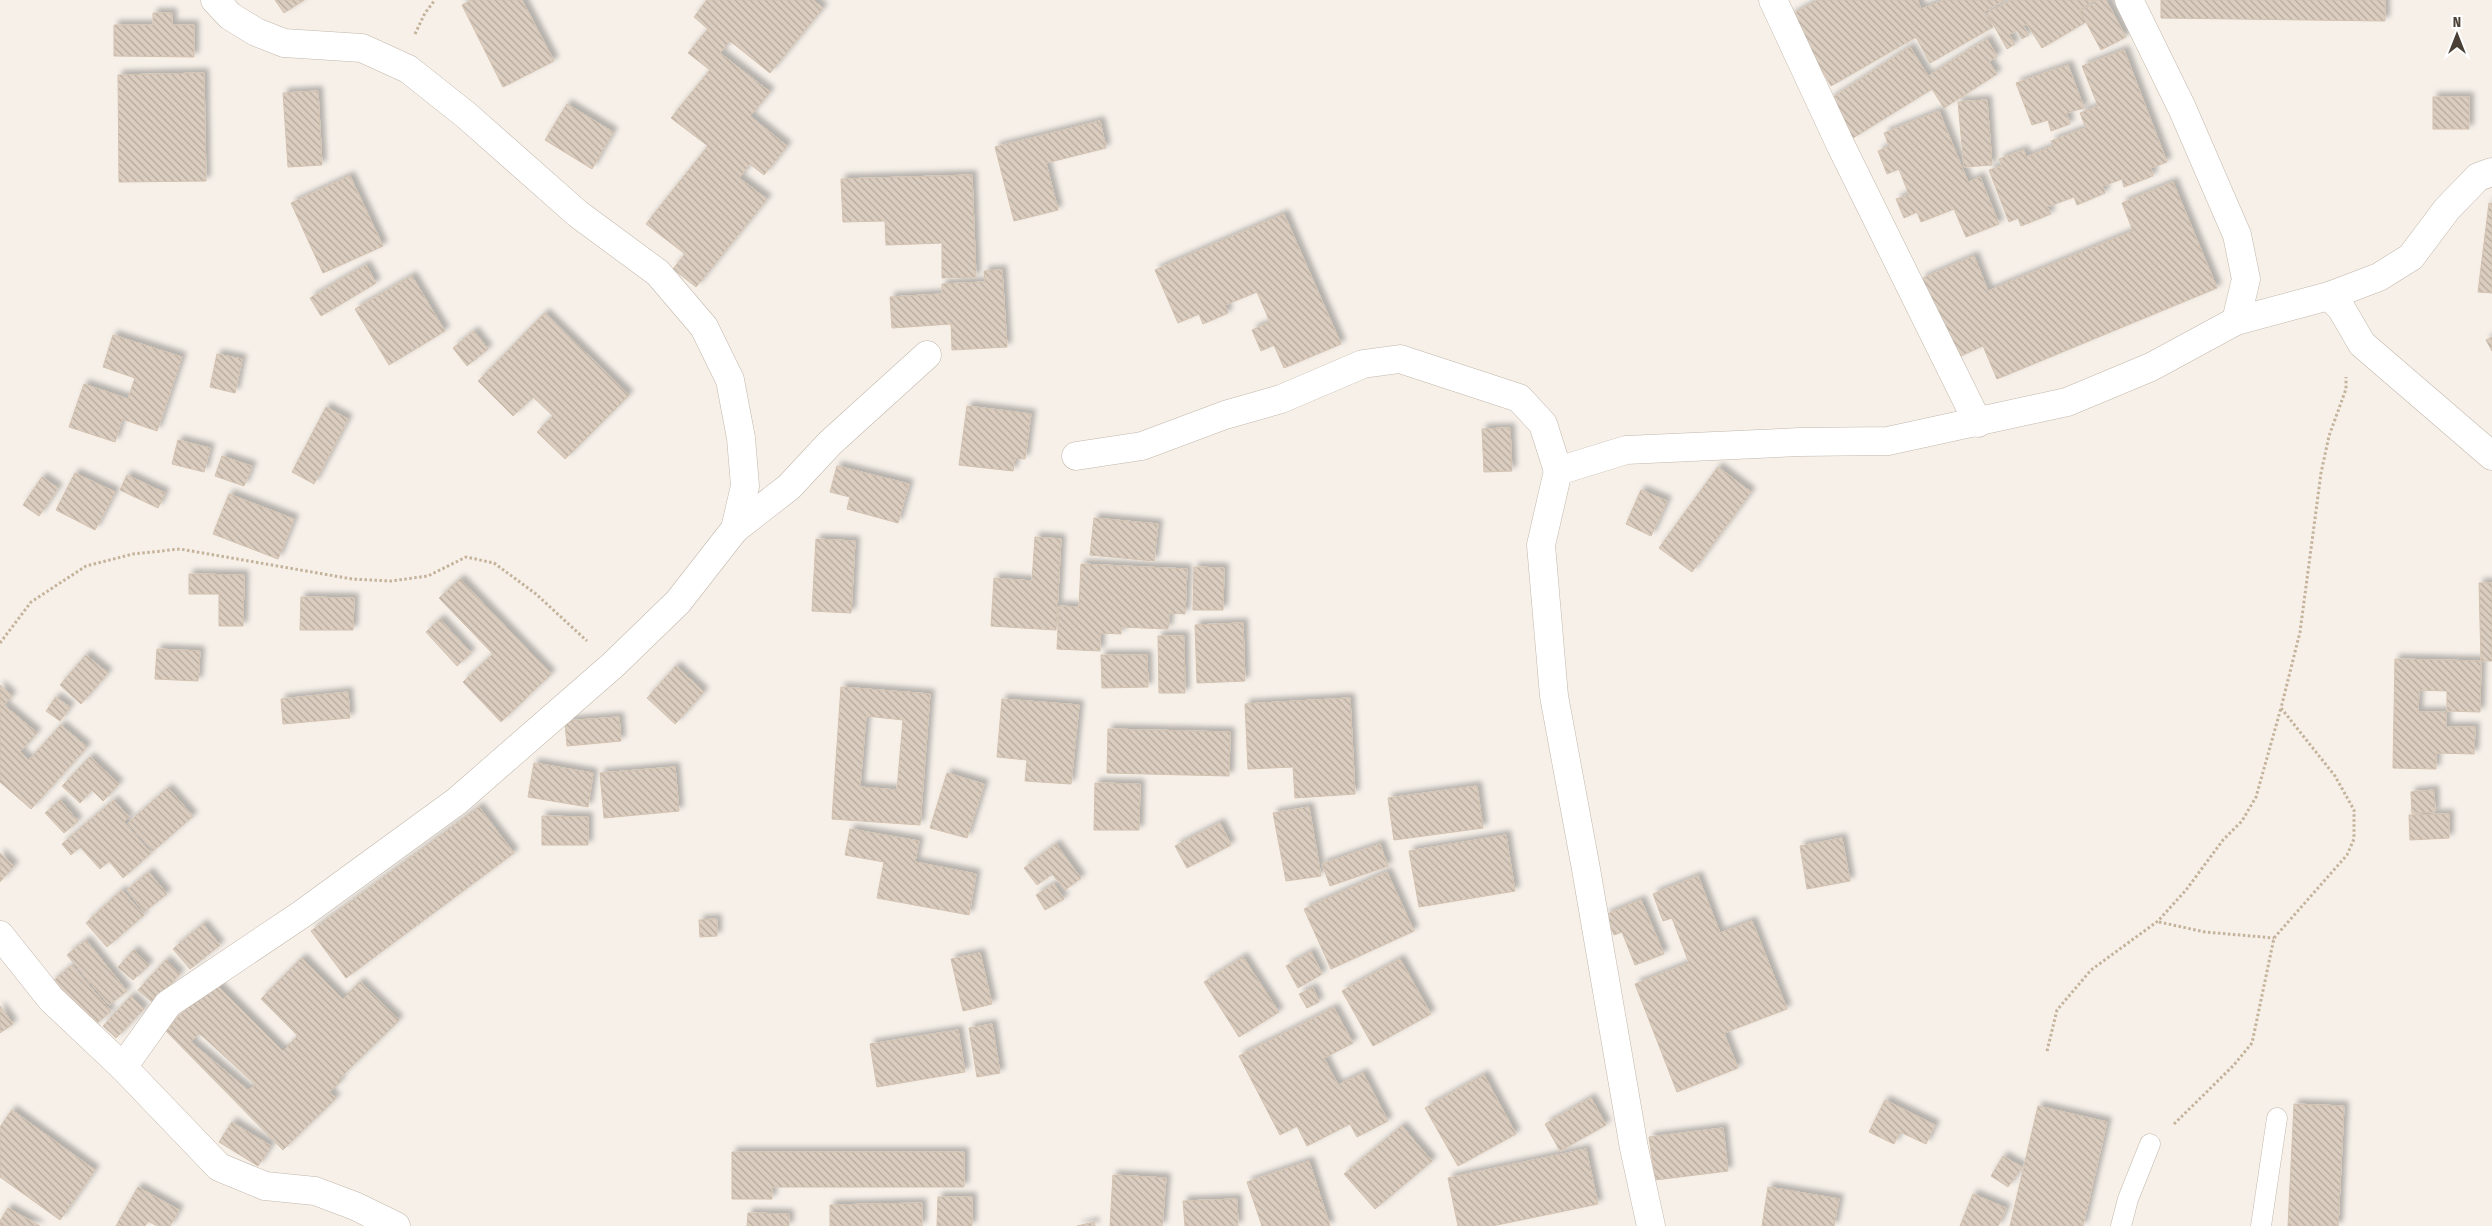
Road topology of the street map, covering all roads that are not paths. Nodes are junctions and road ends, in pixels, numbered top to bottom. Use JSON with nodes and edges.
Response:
{"nodes":[{"id":1,"x":215,"y":0,"type":"edge"},
{"id":2,"x":1773,"y":0,"type":"edge"},
{"id":3,"x":2129,"y":0,"type":"edge"},
{"id":4,"x":2492,"y":172,"type":"edge"},
{"id":5,"x":2329,"y":296,"type":"junction"},
{"id":6,"x":2236,"y":320,"type":"junction"},
{"id":7,"x":927,"y":355,"type":"dead end"},
{"id":8,"x":1978,"y":423,"type":"junction"},
{"id":9,"x":1076,"y":456,"type":"dead end"},
{"id":10,"x":2492,"y":456,"type":"edge"},
{"id":11,"x":1558,"y":471,"type":"junction"},
{"id":12,"x":735,"y":529,"type":"junction"},
{"id":13,"x":0,"y":935,"type":"edge"},
{"id":14,"x":123,"y":1067,"type":"junction"},
{"id":15,"x":2277,"y":1118,"type":"dead end"},
{"id":16,"x":2150,"y":1144,"type":"road end"},
{"id":17,"x":396,"y":1226,"type":"edge"},
{"id":18,"x":1651,"y":1226,"type":"edge"},
{"id":19,"x":2121,"y":1226,"type":"edge"},
{"id":20,"x":2261,"y":1226,"type":"edge"}],
"edges":[{"from":1,"to":12,"type":"street"},
{"from":2,"to":8,"type":"street"},
{"from":3,"to":6,"type":"street"},
{"from":4,"to":5,"type":"street"},
{"from":5,"to":6,"type":"street"},
{"from":5,"to":10,"type":"street"},
{"from":6,"to":8,"type":"street"},
{"from":7,"to":12,"type":"street"},
{"from":8,"to":11,"type":"street"},
{"from":9,"to":11,"type":"street"},
{"from":11,"to":18,"type":"street"},
{"from":12,"to":14,"type":"street"},
{"from":13,"to":14,"type":"street"},
{"from":14,"to":17,"type":"street"},
{"from":15,"to":20,"type":"lane"},
{"from":16,"to":19,"type":"lane"}]}
